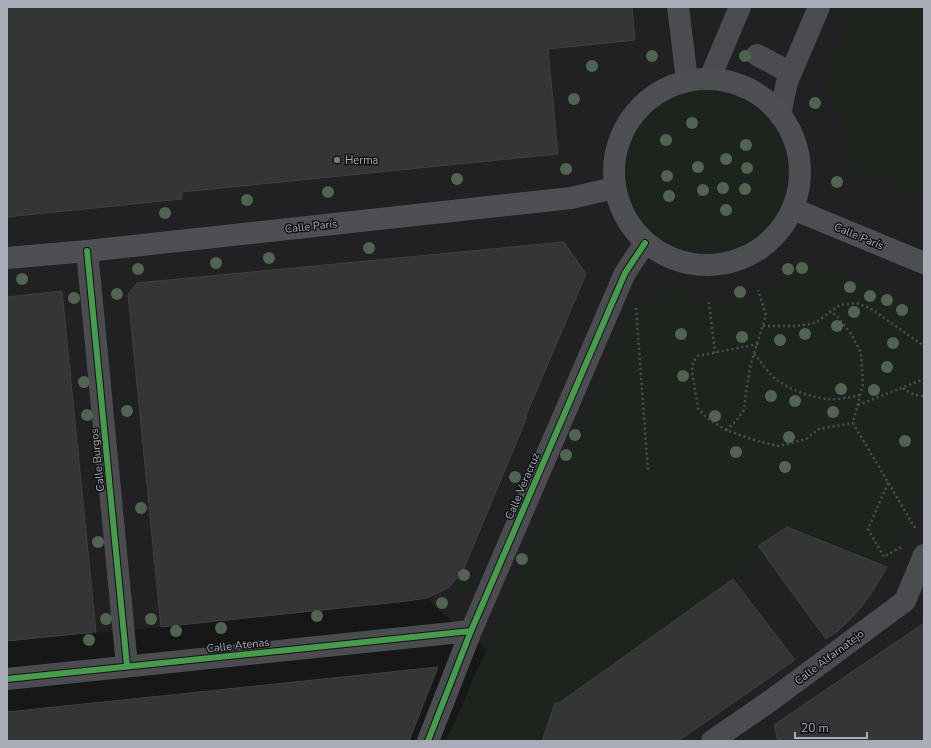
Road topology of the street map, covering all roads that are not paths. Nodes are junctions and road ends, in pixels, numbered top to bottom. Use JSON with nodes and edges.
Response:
{"nodes":[{"id":1,"x":678,"y":7,"type":"edge"},
{"id":2,"x":740,"y":7,"type":"edge"},
{"id":3,"x":819,"y":7,"type":"edge"},
{"id":4,"x":757,"y":55,"type":"dead end"},
{"id":5,"x":791,"y":73,"type":"junction"},
{"id":6,"x":710,"y":78,"type":"junction"},
{"id":7,"x":687,"y":80,"type":"junction"},
{"id":8,"x":780,"y":115,"type":"junction"},
{"id":9,"x":614,"y":188,"type":"junction"},
{"id":10,"x":793,"y":209,"type":"junction"},
{"id":11,"x":644,"y":243,"type":"junction"},
{"id":12,"x":86,"y":251,"type":"junction"},
{"id":13,"x":7,"y":258,"type":"edge"},
{"id":14,"x":924,"y":264,"type":"edge"},
{"id":15,"x":915,"y":550,"type":"edge"},
{"id":16,"x":470,"y":631,"type":"junction"},
{"id":17,"x":127,"y":666,"type":"junction"},
{"id":18,"x":7,"y":679,"type":"edge"},
{"id":19,"x":428,"y":741,"type":"edge"},
{"id":20,"x":712,"y":741,"type":"edge"}],
"edges":[{"from":1,"to":7,"type":"street"},
{"from":2,"to":6,"type":"street"},
{"from":3,"to":5,"type":"street"},
{"from":4,"to":5,"type":"street"},
{"from":5,"to":8,"type":"street"},
{"from":6,"to":7,"type":"main road"},
{"from":6,"to":8,"type":"main road"},
{"from":7,"to":9,"type":"main road"},
{"from":8,"to":10,"type":"main road"},
{"from":9,"to":11,"type":"main road"},
{"from":9,"to":12,"type":"main road","name":"Calle París"},
{"from":10,"to":11,"type":"main road"},
{"from":10,"to":14,"type":"main road","name":"Calle París"},
{"from":11,"to":16,"type":"street","name":"Calle Veracruz"},
{"from":12,"to":13,"type":"main road","name":"Calle París"},
{"from":12,"to":17,"type":"street","name":"Calle Burgos"},
{"from":15,"to":20,"type":"street","name":"Calle Alfarnatejo"},
{"from":16,"to":17,"type":"street","name":"Calle Atenas"},
{"from":16,"to":19,"type":"street","name":"Calle Veracruz"},
{"from":17,"to":18,"type":"street","name":"Calle Atenas"}]}
